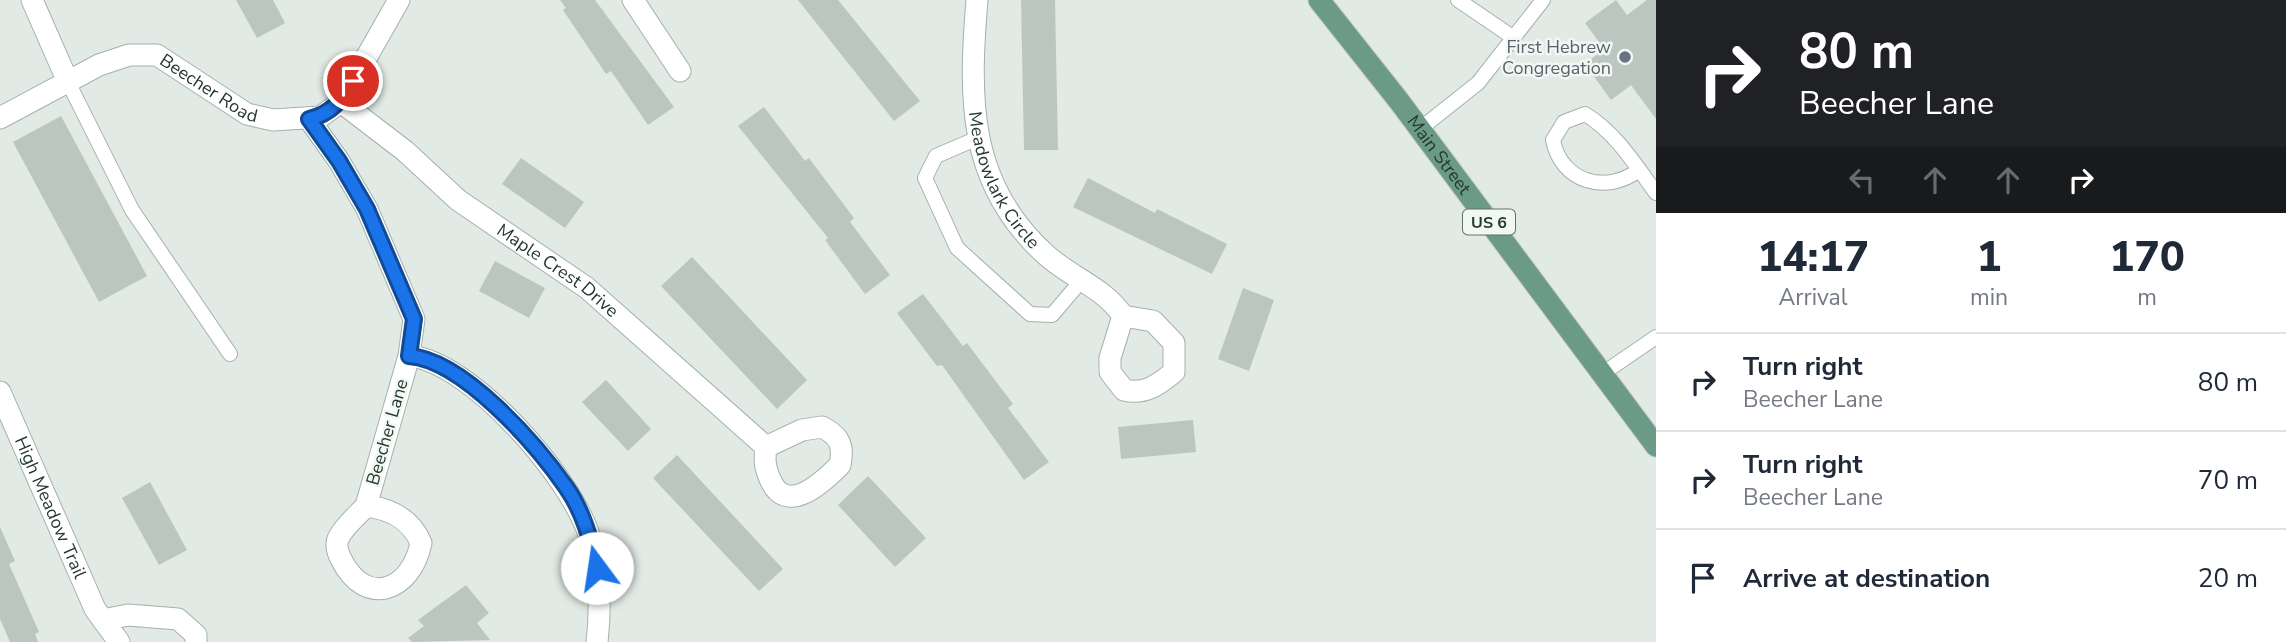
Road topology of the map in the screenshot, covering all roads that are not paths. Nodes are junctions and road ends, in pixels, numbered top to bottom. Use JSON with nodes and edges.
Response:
{"nodes":[{"id":1,"x":32,"y":0,"type":"edge"},
{"id":2,"x":399,"y":0,"type":"edge"},
{"id":3,"x":633,"y":0,"type":"edge"},
{"id":4,"x":977,"y":0,"type":"edge"},
{"id":5,"x":1319,"y":0,"type":"edge"},
{"id":6,"x":1458,"y":0,"type":"edge"},
{"id":7,"x":1543,"y":0,"type":"edge"},
{"id":8,"x":1514,"y":38,"type":"junction"},
{"id":9,"x":680,"y":71,"type":"dead end"},
{"id":10,"x":68,"y":82,"type":"junction"},
{"id":11,"x":341,"y":102,"type":"junction"},
{"id":12,"x":0,"y":118,"type":"edge"},
{"id":13,"x":309,"y":119,"type":"junction"},
{"id":14,"x":1420,"y":129,"type":"junction"},
{"id":15,"x":978,"y":138,"type":"junction"},
{"id":16,"x":1639,"y":170,"type":"junction"},
{"id":17,"x":1656,"y":192,"type":"edge"},
{"id":18,"x":1081,"y":281,"type":"junction"},
{"id":19,"x":1123,"y":316,"type":"dead end"},
{"id":20,"x":1656,"y":337,"type":"edge"},
{"id":21,"x":230,"y":355,"type":"dead end"},
{"id":22,"x":409,"y":356,"type":"junction"},
{"id":23,"x":1602,"y":374,"type":"junction"},
{"id":24,"x":0,"y":392,"type":"edge"},
{"id":25,"x":1656,"y":446,"type":"edge"},
{"id":26,"x":766,"y":447,"type":"dead end"},
{"id":27,"x":366,"y":506,"type":"dead end"},
{"id":28,"x":103,"y":620,"type":"junction"},
{"id":29,"x":119,"y":642,"type":"edge"},
{"id":30,"x":196,"y":642,"type":"edge"},
{"id":31,"x":597,"y":642,"type":"edge"}],
"edges":[{"from":1,"to":10,"type":"street"},
{"from":2,"to":11,"type":"street"},
{"from":3,"to":9,"type":"street"},
{"from":4,"to":15,"type":"street","name":"Meadowlark Circle"},
{"from":5,"to":14,"type":"main road","name":"Main Street","number":"US 6"},
{"from":6,"to":8,"type":"lane"},
{"from":7,"to":8,"type":"lane"},
{"from":8,"to":14,"type":"lane"},
{"from":10,"to":12,"type":"street","name":"Beecher Road"},
{"from":10,"to":13,"type":"street","name":"Beecher Road"},
{"from":10,"to":21,"type":"lane"},
{"from":11,"to":13,"type":"street"},
{"from":11,"to":26,"type":"street","name":"Maple Crest Drive"},
{"from":13,"to":22,"type":"street","name":"Beecher Lane"},
{"from":14,"to":23,"type":"main road","name":"Main Street","number":"US 6"},
{"from":15,"to":18,"type":"street","name":"Meadowlark Circle"},
{"from":15,"to":18,"type":"lane"},
{"from":16,"to":16,"type":"lane"},
{"from":16,"to":17,"type":"lane"},
{"from":18,"to":19,"type":"street","name":"Meadowlark Circle"},
{"from":20,"to":23,"type":"lane"},
{"from":22,"to":27,"type":"street","name":"Beecher Lane"},
{"from":22,"to":31,"type":"street"},
{"from":23,"to":25,"type":"main road","name":"Main Street","number":"US 6"},
{"from":24,"to":28,"type":"street","name":"High Meadow Trail"},
{"from":28,"to":29,"type":"street","name":"High Meadow Trail"},
{"from":28,"to":30,"type":"street"}]}
